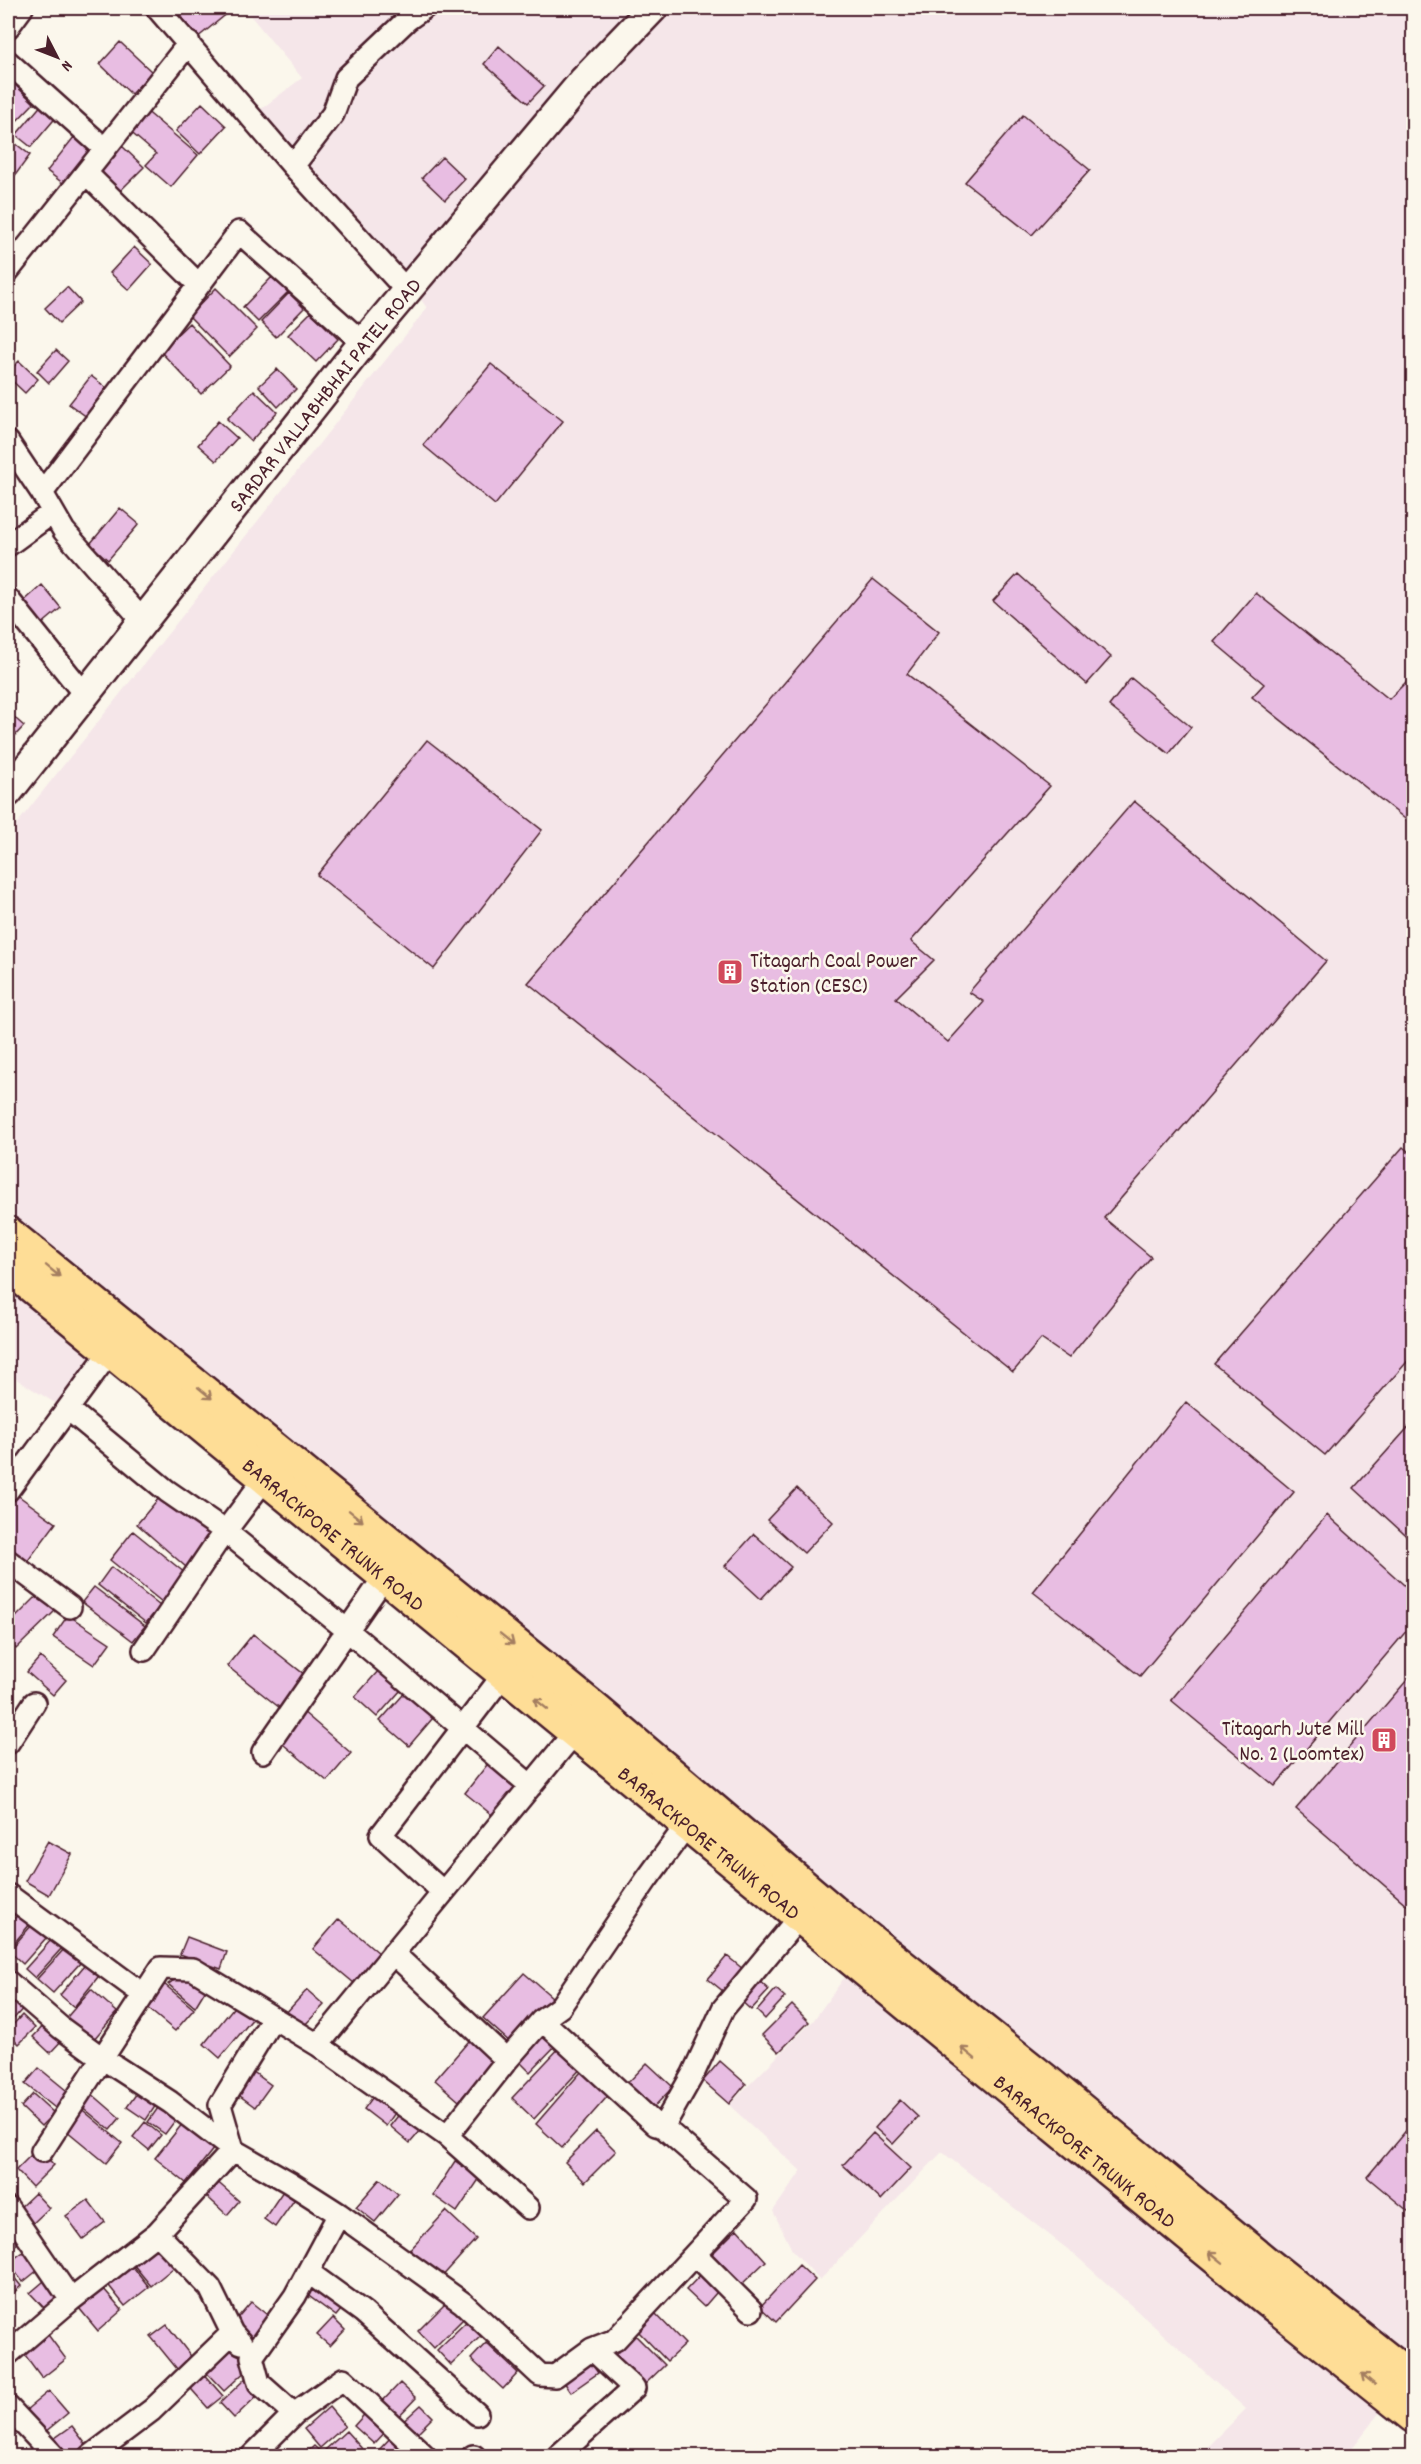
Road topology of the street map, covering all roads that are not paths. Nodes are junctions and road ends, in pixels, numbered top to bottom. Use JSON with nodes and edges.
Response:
{"nodes":[{"id":1,"x":22,"y":8,"type":"edge"},
{"id":2,"x":157,"y":8,"type":"edge"},
{"id":3,"x":424,"y":8,"type":"edge"},
{"id":4,"x":653,"y":8,"type":"edge"},
{"id":5,"x":400,"y":14,"type":"edge"},
{"id":6,"x":8,"y":27,"type":"edge"},
{"id":7,"x":189,"y":43,"type":"junction"},
{"id":8,"x":8,"y":62,"type":"edge"},
{"id":9,"x":105,"y":149,"type":"junction"},
{"id":10,"x":293,"y":166,"type":"junction"},
{"id":11,"x":86,"y":173,"type":"junction"},
{"id":12,"x":8,"y":271,"type":"edge"},
{"id":13,"x":199,"y":285,"type":"junction"},
{"id":14,"x":408,"y":292,"type":"junction"},
{"id":15,"x":363,"y":343,"type":"junction"},
{"id":16,"x":8,"y":442,"type":"edge"},
{"id":17,"x":42,"y":493,"type":"junction"},
{"id":18,"x":53,"y":512,"type":"junction"},
{"id":19,"x":8,"y":545,"type":"edge"},
{"id":20,"x":8,"y":599,"type":"edge"},
{"id":21,"x":143,"y":621,"type":"junction"},
{"id":22,"x":85,"y":695,"type":"junction"},
{"id":23,"x":8,"y":792,"type":"edge"},
{"id":24,"x":8,"y":1234,"type":"edge"},
{"id":25,"x":8,"y":1266,"type":"edge"},
{"id":26,"x":111,"y":1350,"type":"junction"},
{"id":27,"x":68,"y":1409,"type":"junction"},
{"id":28,"x":266,"y":1477,"type":"junction"},
{"id":29,"x":8,"y":1490,"type":"edge"},
{"id":30,"x":225,"y":1531,"type":"junction"},
{"id":31,"x":8,"y":1561,"type":"edge"},
{"id":32,"x":385,"y":1576,"type":"junction"},
{"id":33,"x":70,"y":1607,"type":"dead end"},
{"id":34,"x":347,"y":1630,"type":"junction"},
{"id":35,"x":144,"y":1650,"type":"dead end"},
{"id":36,"x":504,"y":1674,"type":"junction"},
{"id":37,"x":34,"y":1703,"type":"dead end"},
{"id":38,"x":461,"y":1729,"type":"junction"},
{"id":39,"x":575,"y":1731,"type":"junction"},
{"id":40,"x":8,"y":1743,"type":"edge"},
{"id":41,"x":263,"y":1752,"type":"dead end"},
{"id":42,"x":531,"y":1786,"type":"junction"},
{"id":43,"x":688,"y":1823,"type":"junction"},
{"id":44,"x":443,"y":1892,"type":"junction"},
{"id":45,"x":8,"y":1895,"type":"edge"},
{"id":46,"x":800,"y":1916,"type":"junction"},
{"id":47,"x":393,"y":1953,"type":"junction"},
{"id":48,"x":8,"y":1982,"type":"edge"},
{"id":49,"x":144,"y":1995,"type":"junction"},
{"id":50,"x":273,"y":2018,"type":"junction"},
{"id":51,"x":542,"y":2020,"type":"junction"},
{"id":52,"x":318,"y":2045,"type":"junction"},
{"id":53,"x":102,"y":2058,"type":"junction"},
{"id":54,"x":507,"y":2060,"type":"junction"},
{"id":55,"x":663,"y":2127,"type":"junction"},
{"id":56,"x":447,"y":2136,"type":"junction"},
{"id":57,"x":42,"y":2151,"type":"dead end"},
{"id":58,"x":233,"y":2151,"type":"junction"},
{"id":59,"x":8,"y":2208,"type":"edge"},
{"id":60,"x":528,"y":2208,"type":"dead end"},
{"id":61,"x":339,"y":2214,"type":"junction"},
{"id":62,"x":157,"y":2233,"type":"junction"},
{"id":63,"x":694,"y":2254,"type":"junction"},
{"id":64,"x":308,"y":2272,"type":"junction"},
{"id":65,"x":71,"y":2300,"type":"junction"},
{"id":66,"x":751,"y":2310,"type":"dead end"},
{"id":67,"x":232,"y":2333,"type":"junction"},
{"id":68,"x":592,"y":2349,"type":"junction"},
{"id":69,"x":8,"y":2354,"type":"edge"},
{"id":70,"x":252,"y":2357,"type":"junction"},
{"id":71,"x":1413,"y":2381,"type":"edge"},
{"id":72,"x":8,"y":2407,"type":"edge"},
{"id":73,"x":294,"y":2414,"type":"junction"},
{"id":74,"x":477,"y":2414,"type":"dead end"},
{"id":75,"x":1413,"y":2416,"type":"edge"},
{"id":76,"x":54,"y":2457,"type":"edge"},
{"id":77,"x":91,"y":2457,"type":"edge"},
{"id":78,"x":252,"y":2457,"type":"edge"},
{"id":79,"x":425,"y":2457,"type":"edge"},
{"id":80,"x":558,"y":2457,"type":"edge"}],
"edges":[{"from":1,"to":6,"type":"street"},
{"from":2,"to":7,"type":"street"},
{"from":3,"to":5,"type":"street"},
{"from":4,"to":14,"type":"street","name":"SARDAR VALLABHBHAI PATEL ROAD"},
{"from":5,"to":10,"type":"street"},
{"from":7,"to":9,"type":"street"},
{"from":7,"to":10,"type":"street"},
{"from":8,"to":9,"type":"street"},
{"from":9,"to":11,"type":"street"},
{"from":10,"to":14,"type":"street"},
{"from":11,"to":12,"type":"street"},
{"from":11,"to":13,"type":"street"},
{"from":13,"to":15,"type":"street"},
{"from":13,"to":17,"type":"street"},
{"from":14,"to":15,"type":"street","name":"SARDAR VALLABHBHAI PATEL ROAD"},
{"from":15,"to":21,"type":"street","name":"SARDAR VALLABHBHAI PATEL ROAD"},
{"from":16,"to":17,"type":"street"},
{"from":17,"to":18,"type":"street"},
{"from":18,"to":19,"type":"street"},
{"from":18,"to":21,"type":"street"},
{"from":20,"to":22,"type":"street"},
{"from":21,"to":22,"type":"street","name":"SARDAR VALLABHBHAI PATEL ROAD"},
{"from":22,"to":23,"type":"street","name":"SARDAR VALLABHBHAI PATEL ROAD"},
{"from":24,"to":71,"type":"main road","name":"BARRACKPORE TRUNK ROAD","one_way":true},
{"from":25,"to":26,"type":"main road","name":"BARRACKPORE TRUNK ROAD"},
{"from":26,"to":27,"type":"street"},
{"from":26,"to":28,"type":"main road","name":"BARRACKPORE TRUNK ROAD"},
{"from":27,"to":29,"type":"street"},
{"from":27,"to":30,"type":"street"},
{"from":28,"to":30,"type":"street"},
{"from":28,"to":32,"type":"main road","name":"BARRACKPORE TRUNK ROAD"},
{"from":30,"to":34,"type":"street"},
{"from":30,"to":35,"type":"street"},
{"from":31,"to":33,"type":"street"},
{"from":32,"to":34,"type":"street"},
{"from":32,"to":36,"type":"main road","name":"BARRACKPORE TRUNK ROAD"},
{"from":34,"to":38,"type":"street"},
{"from":34,"to":41,"type":"street"},
{"from":36,"to":38,"type":"street"},
{"from":39,"to":36,"type":"main road","name":"BARRACKPORE TRUNK ROAD","one_way":true},
{"from":37,"to":40,"type":"street"},
{"from":38,"to":42,"type":"street"},
{"from":38,"to":44,"type":"street"},
{"from":39,"to":42,"type":"street"},
{"from":39,"to":43,"type":"main road","name":"BARRACKPORE TRUNK ROAD"},
{"from":42,"to":44,"type":"street"},
{"from":43,"to":46,"type":"main road","name":"BARRACKPORE TRUNK ROAD"},
{"from":43,"to":51,"type":"street"},
{"from":44,"to":47,"type":"street"},
{"from":45,"to":49,"type":"street"},
{"from":46,"to":55,"type":"street"},
{"from":75,"to":46,"type":"main road","name":"BARRACKPORE TRUNK ROAD","one_way":true},
{"from":47,"to":52,"type":"street"},
{"from":47,"to":54,"type":"street"},
{"from":48,"to":53,"type":"street"},
{"from":49,"to":50,"type":"street"},
{"from":49,"to":53,"type":"street"},
{"from":50,"to":52,"type":"street"},
{"from":50,"to":58,"type":"street"},
{"from":51,"to":54,"type":"street"},
{"from":51,"to":55,"type":"street"},
{"from":52,"to":56,"type":"street"},
{"from":53,"to":57,"type":"street"},
{"from":53,"to":58,"type":"street"},
{"from":54,"to":56,"type":"street"},
{"from":55,"to":63,"type":"street"},
{"from":56,"to":60,"type":"street"},
{"from":58,"to":61,"type":"street"},
{"from":58,"to":62,"type":"street"},
{"from":59,"to":65,"type":"street"},
{"from":61,"to":64,"type":"street"},
{"from":61,"to":68,"type":"street"},
{"from":62,"to":65,"type":"street"},
{"from":62,"to":67,"type":"street"},
{"from":63,"to":66,"type":"street"},
{"from":63,"to":68,"type":"street"},
{"from":64,"to":70,"type":"street"},
{"from":64,"to":74,"type":"street"},
{"from":65,"to":69,"type":"street"},
{"from":67,"to":70,"type":"street"},
{"from":67,"to":77,"type":"street"},
{"from":68,"to":80,"type":"street"},
{"from":70,"to":73,"type":"street"},
{"from":72,"to":76,"type":"street"},
{"from":73,"to":78,"type":"street"},
{"from":73,"to":79,"type":"street"}]}
